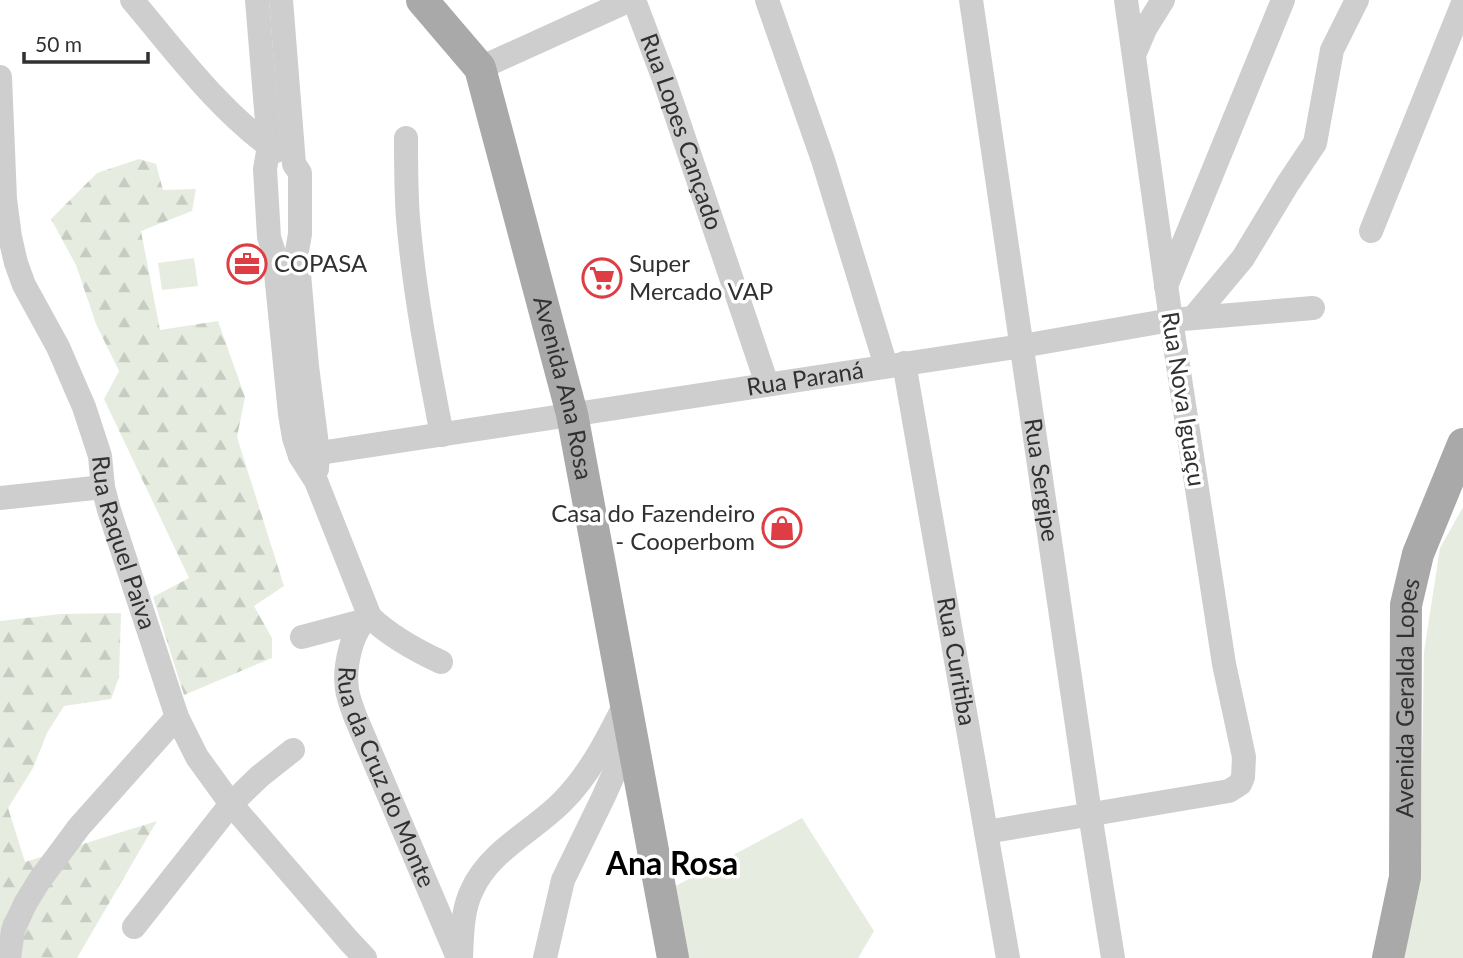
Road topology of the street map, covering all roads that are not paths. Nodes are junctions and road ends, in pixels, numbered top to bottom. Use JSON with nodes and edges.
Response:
{"nodes":[{"id":1,"x":132,"y":0,"type":"edge"},
{"id":2,"x":257,"y":0,"type":"edge"},
{"id":3,"x":281,"y":0,"type":"edge"},
{"id":4,"x":422,"y":0,"type":"edge"},
{"id":5,"x":632,"y":0,"type":"edge"},
{"id":6,"x":767,"y":0,"type":"edge"},
{"id":7,"x":971,"y":0,"type":"edge"},
{"id":8,"x":1126,"y":0,"type":"edge"},
{"id":9,"x":1163,"y":0,"type":"edge"},
{"id":10,"x":1283,"y":0,"type":"edge"},
{"id":11,"x":1357,"y":0,"type":"edge"},
{"id":12,"x":1463,"y":3,"type":"edge"},
{"id":13,"x":1133,"y":56,"type":"junction"},
{"id":14,"x":480,"y":68,"type":"junction"},
{"id":15,"x":0,"y":77,"type":"edge"},
{"id":16,"x":406,"y":138,"type":"dead end"},
{"id":17,"x":269,"y":146,"type":"junction"},
{"id":18,"x":294,"y":164,"type":"junction"},
{"id":19,"x":1371,"y":231,"type":"dead end"},
{"id":20,"x":1166,"y":286,"type":"junction"},
{"id":21,"x":1312,"y":308,"type":"dead end"},
{"id":22,"x":1182,"y":319,"type":"junction"},
{"id":23,"x":1022,"y":346,"type":"junction"},
{"id":24,"x":895,"y":365,"type":"junction"},
{"id":25,"x":767,"y":384,"type":"junction"},
{"id":26,"x":572,"y":414,"type":"junction"},
{"id":27,"x":442,"y":435,"type":"junction"},
{"id":28,"x":1463,"y":444,"type":"edge"},
{"id":29,"x":309,"y":455,"type":"junction"},
{"id":30,"x":103,"y":487,"type":"junction"},
{"id":31,"x":0,"y":498,"type":"edge"},
{"id":32,"x":366,"y":619,"type":"junction"},
{"id":33,"x":302,"y":637,"type":"dead end"},
{"id":34,"x":441,"y":662,"type":"dead end"},
{"id":35,"x":628,"y":716,"type":"junction"},
{"id":36,"x":177,"y":717,"type":"junction"},
{"id":37,"x":293,"y":750,"type":"dead end"},
{"id":38,"x":230,"y":804,"type":"junction"},
{"id":39,"x":1090,"y":814,"type":"junction"},
{"id":40,"x":986,"y":832,"type":"junction"},
{"id":41,"x":134,"y":927,"type":"dead end"},
{"id":42,"x":9,"y":958,"type":"edge"},
{"id":43,"x":365,"y":958,"type":"edge"},
{"id":44,"x":459,"y":958,"type":"edge"},
{"id":45,"x":545,"y":958,"type":"edge"},
{"id":46,"x":673,"y":958,"type":"edge"},
{"id":47,"x":1008,"y":958,"type":"edge"},
{"id":48,"x":1113,"y":958,"type":"edge"},
{"id":49,"x":1388,"y":958,"type":"edge"}],
"edges":[{"from":1,"to":17,"type":"street"},
{"from":2,"to":17,"type":"street"},
{"from":3,"to":18,"type":"street"},
{"from":4,"to":14,"type":"main road"},
{"from":5,"to":14,"type":"street"},
{"from":5,"to":25,"type":"street","name":"Rua Lopes Cançado"},
{"from":6,"to":24,"type":"street","name":"Rua Curitiba"},
{"from":7,"to":23,"type":"street","name":"Rua Sergipe"},
{"from":8,"to":13,"type":"street","name":"Rua Nova Iguaçu"},
{"from":9,"to":13,"type":"street"},
{"from":10,"to":20,"type":"street"},
{"from":11,"to":22,"type":"street"},
{"from":12,"to":19,"type":"street"},
{"from":13,"to":20,"type":"street","name":"Rua Nova Iguaçu"},
{"from":14,"to":26,"type":"main road","name":"Avenida Ana Rosa"},
{"from":15,"to":30,"type":"street","name":"Rua Raquel Paiva"},
{"from":16,"to":27,"type":"street"},
{"from":17,"to":18,"type":"street"},
{"from":17,"to":29,"type":"street"},
{"from":18,"to":29,"type":"street"},
{"from":20,"to":22,"type":"street","name":"Rua Nova Iguaçu"},
{"from":21,"to":22,"type":"street","name":"Rua Paraná"},
{"from":22,"to":23,"type":"street","name":"Rua Paraná"},
{"from":22,"to":39,"type":"street","name":"Rua Nova Iguaçu"},
{"from":23,"to":24,"type":"street","name":"Rua Paraná"},
{"from":23,"to":39,"type":"street","name":"Rua Sergipe"},
{"from":24,"to":25,"type":"street","name":"Rua Paraná"},
{"from":24,"to":40,"type":"street","name":"Rua Curitiba"},
{"from":25,"to":26,"type":"street","name":"Rua Paraná"},
{"from":26,"to":27,"type":"street","name":"Rua Paraná"},
{"from":26,"to":35,"type":"main road","name":"Avenida Ana Rosa"},
{"from":27,"to":29,"type":"street","name":"Rua Paraná"},
{"from":28,"to":49,"type":"main road","name":"Avenida Geralda Lopes"},
{"from":29,"to":32,"type":"street"},
{"from":30,"to":31,"type":"street"},
{"from":30,"to":36,"type":"street","name":"Rua Raquel Paiva"},
{"from":32,"to":33,"type":"street"},
{"from":32,"to":34,"type":"street"},
{"from":32,"to":44,"type":"street","name":"Rua da Cruz do Monte"},
{"from":35,"to":44,"type":"street"},
{"from":35,"to":45,"type":"street"},
{"from":35,"to":46,"type":"main road","name":"Avenida Ana Rosa"},
{"from":36,"to":38,"type":"street","name":"Rua Raquel Paiva"},
{"from":36,"to":42,"type":"street"},
{"from":37,"to":38,"type":"street"},
{"from":38,"to":41,"type":"street"},
{"from":38,"to":43,"type":"street","name":"Rua Raquel Paiva"},
{"from":39,"to":40,"type":"street"},
{"from":39,"to":48,"type":"street","name":"Rua Sergipe"},
{"from":40,"to":47,"type":"street","name":"Rua Curitiba"}]}
